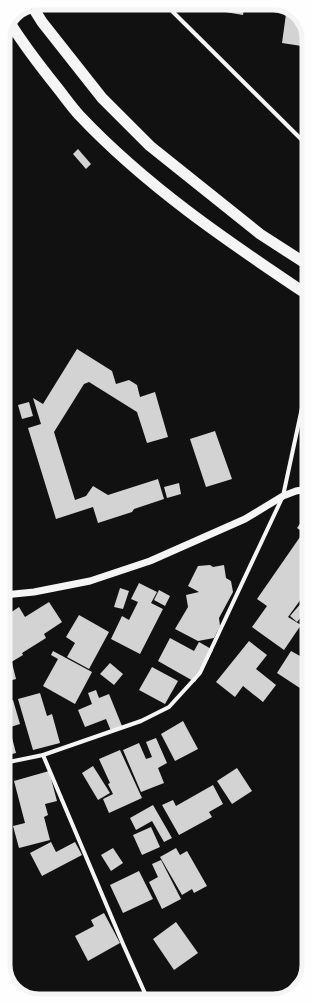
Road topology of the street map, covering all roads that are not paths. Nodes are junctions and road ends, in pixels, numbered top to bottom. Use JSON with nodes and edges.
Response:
{"nodes":[{"id":1,"x":172,"y":10,"type":"edge"},
{"id":2,"x":35,"y":11,"type":"edge"},
{"id":3,"x":13,"y":27,"type":"edge"},
{"id":4,"x":302,"y":140,"type":"edge"},
{"id":5,"x":302,"y":261,"type":"edge"},
{"id":6,"x":302,"y":291,"type":"edge"},
{"id":7,"x":302,"y":408,"type":"edge"},
{"id":8,"x":302,"y":490,"type":"edge"},
{"id":9,"x":283,"y":496,"type":"junction"},
{"id":10,"x":10,"y":594,"type":"edge"},
{"id":11,"x":43,"y":755,"type":"junction"},
{"id":12,"x":10,"y":762,"type":"edge"},
{"id":13,"x":299,"y":977,"type":"edge"},
{"id":14,"x":290,"y":988,"type":"edge"},
{"id":15,"x":145,"y":994,"type":"edge"}],
"edges":[{"from":1,"to":4,"type":"street"},
{"from":2,"to":5,"type":"highway"},
{"from":3,"to":6,"type":"highway"},
{"from":7,"to":9,"type":"street"},
{"from":8,"to":9,"type":"street"},
{"from":9,"to":10,"type":"street"},
{"from":9,"to":11,"type":"street"},
{"from":11,"to":12,"type":"street"},
{"from":11,"to":15,"type":"street"},
{"from":13,"to":14,"type":"street"}]}
